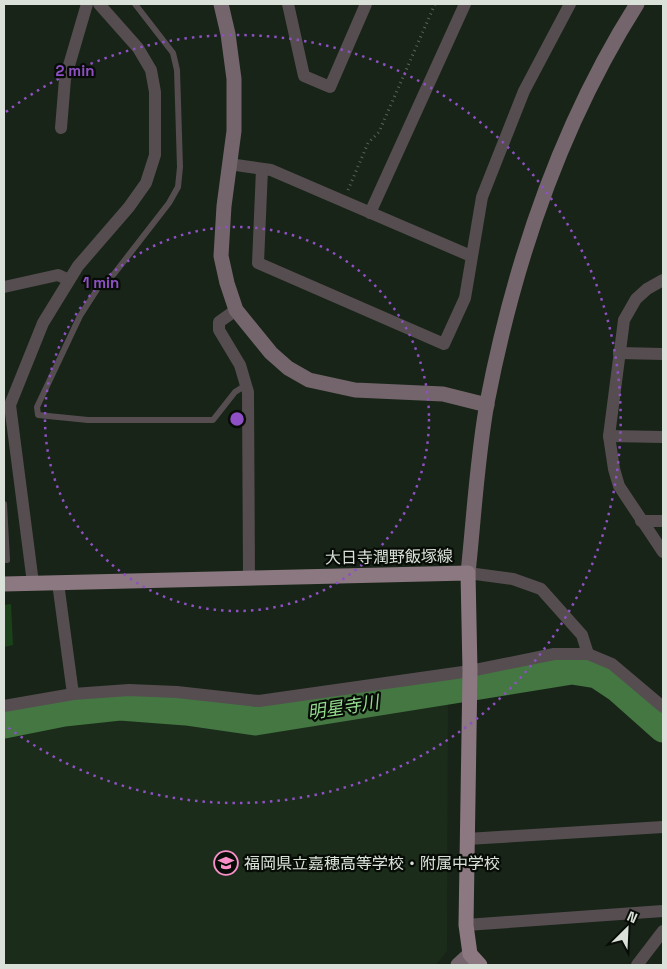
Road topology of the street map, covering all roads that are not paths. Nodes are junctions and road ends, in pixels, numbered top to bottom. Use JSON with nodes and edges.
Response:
{"nodes":[{"id":1,"x":87,"y":4,"type":"edge"},
{"id":2,"x":99,"y":4,"type":"edge"},
{"id":3,"x":135,"y":4,"type":"edge"},
{"id":4,"x":221,"y":4,"type":"edge"},
{"id":5,"x":288,"y":4,"type":"edge"},
{"id":6,"x":366,"y":4,"type":"edge"},
{"id":7,"x":465,"y":4,"type":"edge"},
{"id":8,"x":570,"y":4,"type":"edge"},
{"id":9,"x":637,"y":4,"type":"edge"},
{"id":10,"x":61,"y":128,"type":"dead end"},
{"id":11,"x":229,"y":164,"type":"junction"},
{"id":12,"x":262,"y":169,"type":"junction"},
{"id":13,"x":370,"y":213,"type":"junction"},
{"id":14,"x":471,"y":256,"type":"junction"},
{"id":15,"x":69,"y":280,"type":"junction"},
{"id":16,"x":663,"y":280,"type":"edge"},
{"id":17,"x":4,"y":287,"type":"edge"},
{"id":18,"x":236,"y":310,"type":"junction"},
{"id":19,"x":619,"y":353,"type":"junction"},
{"id":20,"x":663,"y":354,"type":"edge"},
{"id":21,"x":246,"y":385,"type":"junction"},
{"id":22,"x":7,"y":402,"type":"edge"},
{"id":23,"x":487,"y":405,"type":"junction"},
{"id":24,"x":609,"y":436,"type":"junction"},
{"id":25,"x":663,"y":437,"type":"edge"},
{"id":26,"x":4,"y":504,"type":"edge"},
{"id":27,"x":4,"y":518,"type":"edge"},
{"id":28,"x":641,"y":521,"type":"junction"},
{"id":29,"x":663,"y":521,"type":"edge"},
{"id":30,"x":663,"y":552,"type":"edge"},
{"id":31,"x":4,"y":560,"type":"edge"},
{"id":32,"x":468,"y":573,"type":"junction"},
{"id":33,"x":249,"y":577,"type":"junction"},
{"id":34,"x":33,"y":583,"type":"junction"},
{"id":35,"x":58,"y":583,"type":"junction"},
{"id":36,"x":4,"y":584,"type":"edge"},
{"id":37,"x":588,"y":654,"type":"junction"},
{"id":38,"x":470,"y":671,"type":"junction"},
{"id":39,"x":73,"y":694,"type":"junction"},
{"id":40,"x":4,"y":706,"type":"edge"},
{"id":41,"x":663,"y":707,"type":"edge"},
{"id":42,"x":663,"y":827,"type":"edge"},
{"id":43,"x":467,"y":839,"type":"junction"},
{"id":44,"x":663,"y":911,"type":"edge"},
{"id":45,"x":466,"y":925,"type":"junction"},
{"id":46,"x":663,"y":931,"type":"edge"},
{"id":47,"x":475,"y":960,"type":"edge"},
{"id":48,"x":458,"y":965,"type":"edge"},
{"id":49,"x":637,"y":965,"type":"edge"}],
"edges":[{"from":1,"to":10,"type":"street"},
{"from":2,"to":15,"type":"street"},
{"from":3,"to":21,"type":"lane"},
{"from":4,"to":11,"type":"street"},
{"from":5,"to":6,"type":"street"},
{"from":7,"to":13,"type":"street"},
{"from":8,"to":14,"type":"street"},
{"from":9,"to":23,"type":"street"},
{"from":11,"to":12,"type":"street"},
{"from":11,"to":18,"type":"street"},
{"from":12,"to":13,"type":"street"},
{"from":12,"to":14,"type":"street"},
{"from":13,"to":14,"type":"street"},
{"from":15,"to":17,"type":"street"},
{"from":15,"to":22,"type":"street"},
{"from":16,"to":19,"type":"street"},
{"from":18,"to":21,"type":"street"},
{"from":18,"to":23,"type":"street"},
{"from":19,"to":20,"type":"street"},
{"from":19,"to":24,"type":"street"},
{"from":21,"to":33,"type":"street"},
{"from":22,"to":34,"type":"street"},
{"from":23,"to":32,"type":"street"},
{"from":24,"to":25,"type":"street"},
{"from":24,"to":28,"type":"street"},
{"from":26,"to":27,"type":"lane"},
{"from":27,"to":31,"type":"lane"},
{"from":28,"to":29,"type":"street"},
{"from":28,"to":30,"type":"street"},
{"from":32,"to":33,"type":"main road","name":"大日寺潤野飯塚線"},
{"from":32,"to":37,"type":"street"},
{"from":32,"to":38,"type":"main road","name":"大日寺潤野飯塚線"},
{"from":33,"to":35,"type":"main road","name":"大日寺潤野飯塚線"},
{"from":34,"to":35,"type":"main road","name":"大日寺潤野飯塚線"},
{"from":34,"to":36,"type":"main road","name":"大日寺潤野飯塚線"},
{"from":35,"to":39,"type":"street"},
{"from":37,"to":38,"type":"street"},
{"from":37,"to":41,"type":"street"},
{"from":38,"to":39,"type":"street"},
{"from":38,"to":43,"type":"main road","name":"大日寺潤野飯塚線"},
{"from":39,"to":40,"type":"street"},
{"from":42,"to":43,"type":"street"},
{"from":43,"to":45,"type":"main road","name":"大日寺潤野飯塚線"},
{"from":44,"to":45,"type":"street"},
{"from":45,"to":47,"type":"main road","name":"大日寺潤野飯塚線"},
{"from":46,"to":49,"type":"street"},
{"from":47,"to":48,"type":"street"}]}
